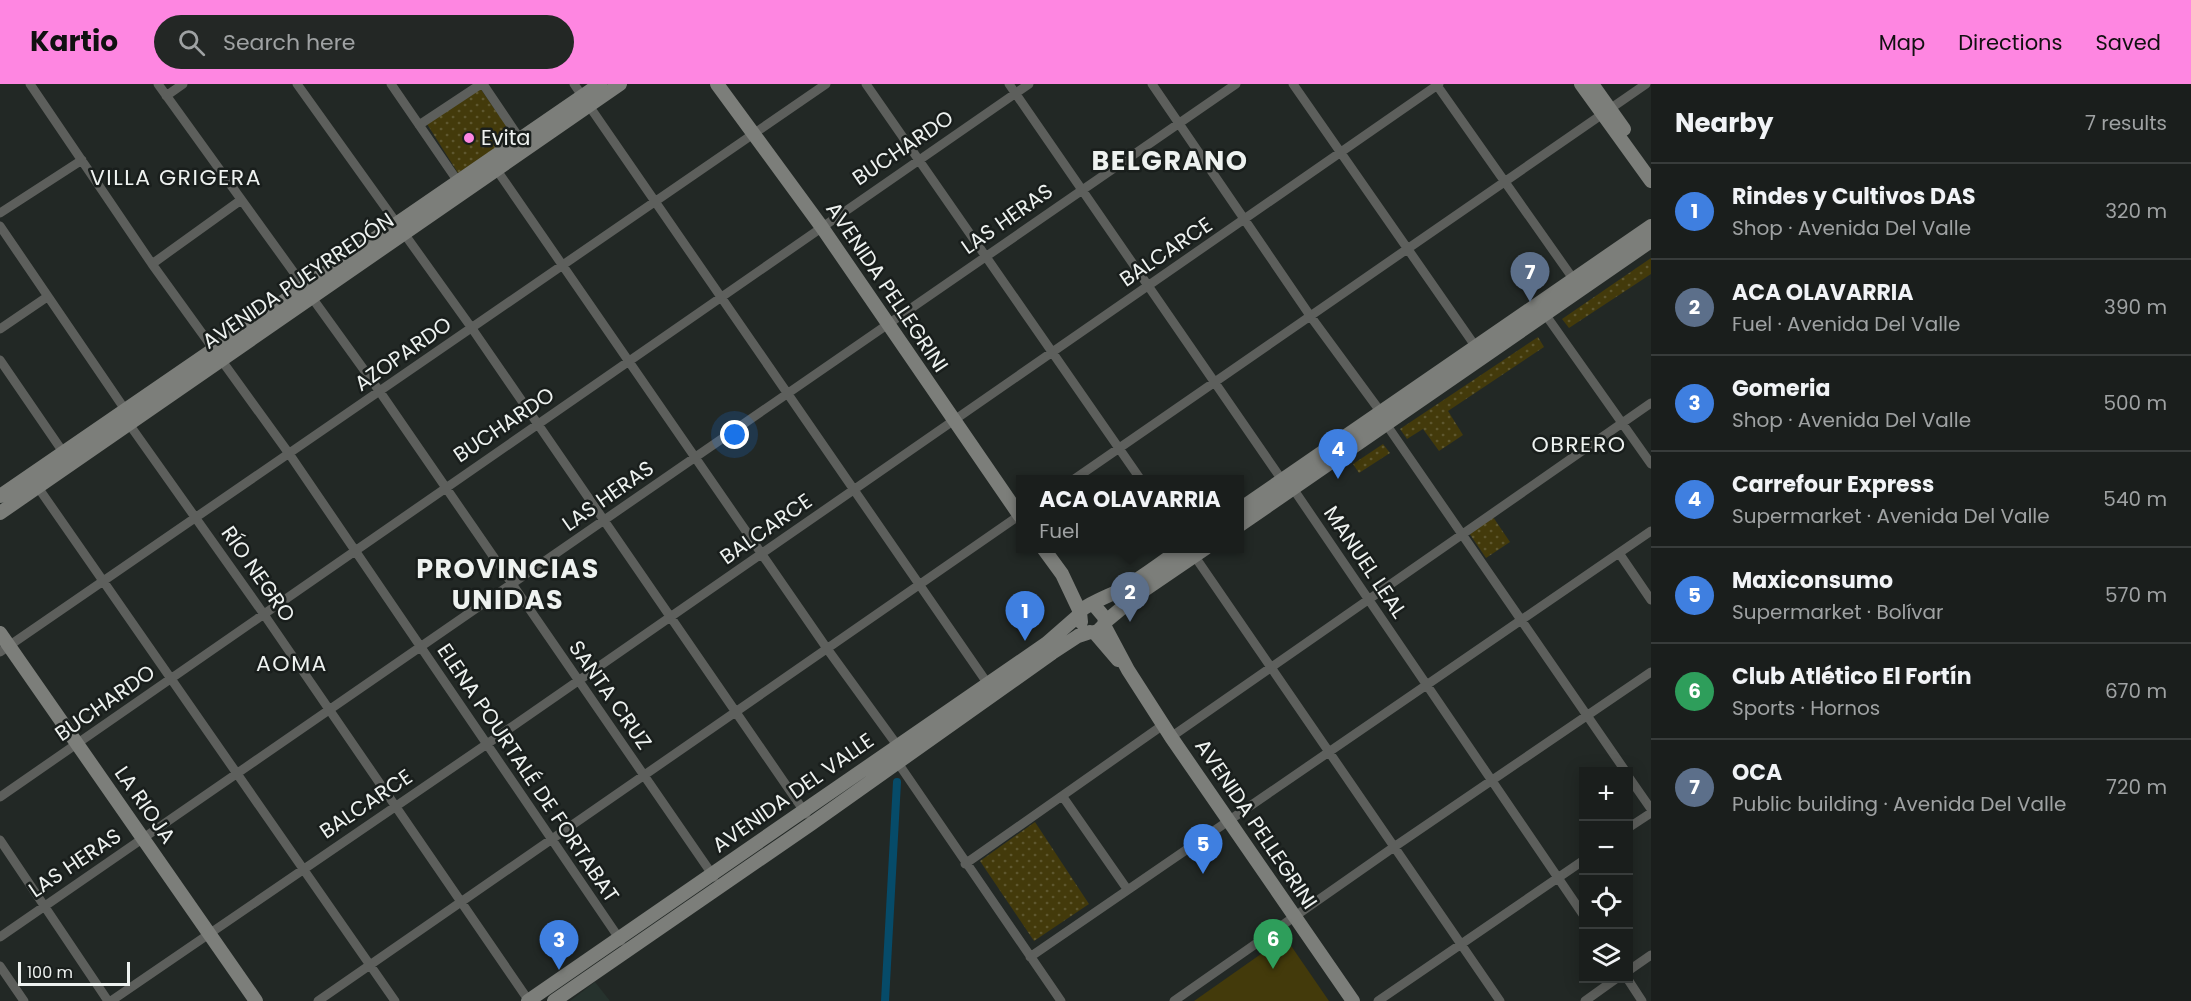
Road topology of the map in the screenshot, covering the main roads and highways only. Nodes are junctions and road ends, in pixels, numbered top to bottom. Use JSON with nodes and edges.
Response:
{"nodes":[{"id":1,"x":600,"y":84,"type":"edge"},
{"id":2,"x":620,"y":84,"type":"edge"},
{"id":3,"x":717,"y":84,"type":"edge"},
{"id":4,"x":1581,"y":84,"type":"edge"},
{"id":5,"x":1592,"y":84,"type":"edge"},
{"id":6,"x":585,"y":101,"type":"junction"},
{"id":7,"x":1607,"y":112,"type":"junction"},
{"id":8,"x":493,"y":164,"type":"junction"},
{"id":9,"x":1651,"y":167,"type":"edge"},
{"id":10,"x":1651,"y":181,"type":"edge"},
{"id":11,"x":1651,"y":226,"type":"edge"},
{"id":12,"x":1651,"y":241,"type":"edge"},
{"id":13,"x":1479,"y":351,"type":"junction"},
{"id":14,"x":127,"y":418,"type":"junction"},
{"id":15,"x":34,"y":482,"type":"junction"},
{"id":16,"x":1287,"y":484,"type":"junction"},
{"id":17,"x":1,"y":494,"type":"edge"},
{"id":18,"x":1244,"y":506,"type":"edge"},
{"id":19,"x":1016,"y":510,"type":"edge"},
{"id":20,"x":0,"y":513,"type":"edge"},
{"id":21,"x":1244,"y":521,"type":"edge"},
{"id":22,"x":1046,"y":553,"type":"edge"},
{"id":23,"x":1176,"y":553,"type":"edge"},
{"id":24,"x":1193,"y":553,"type":"edge"},
{"id":25,"x":1062,"y":574,"type":"junction"},
{"id":26,"x":1093,"y":605,"type":"junction"},
{"id":27,"x":1079,"y":614,"type":"junction"},
{"id":28,"x":1098,"y":628,"type":"junction"},
{"id":29,"x":0,"y":633,"type":"edge"},
{"id":30,"x":4,"y":649,"type":"edge"},
{"id":31,"x":991,"y":687,"type":"junction"},
{"id":32,"x":808,"y":818,"type":"junction"},
{"id":33,"x":624,"y":944,"type":"junction"},
{"id":34,"x":256,"y":1001,"type":"edge"},
{"id":35,"x":528,"y":1001,"type":"edge"},
{"id":36,"x":555,"y":1001,"type":"edge"},
{"id":37,"x":1353,"y":1001,"type":"edge"}],
"edges":[{"from":1,"to":6,"type":"main road","name":"AVENIDA PUEYRREDÓN"},
{"from":2,"to":6,"type":"main road","name":"AVENIDA PUEYRREDÓN"},
{"from":3,"to":19,"type":"main road","name":"AVENIDA PELLEGRINI"},
{"from":4,"to":7,"type":"main road"},
{"from":5,"to":7,"type":"main road"},
{"from":6,"to":8,"type":"main road","name":"AVENIDA PUEYRREDÓN"},
{"from":6,"to":8,"type":"main road","name":"AVENIDA PUEYRREDÓN"},
{"from":7,"to":9,"type":"main road"},
{"from":7,"to":10,"type":"main road"},
{"from":8,"to":14,"type":"main road","name":"AVENIDA PUEYRREDÓN"},
{"from":11,"to":13,"type":"main road"},
{"from":12,"to":13,"type":"main road"},
{"from":13,"to":16,"type":"main road"},
{"from":14,"to":15,"type":"main road","name":"AVENIDA PUEYRREDÓN"},
{"from":14,"to":15,"type":"main road","name":"AVENIDA PUEYRREDÓN"},
{"from":15,"to":17,"type":"main road","name":"AVENIDA PUEYRREDÓN"},
{"from":15,"to":20,"type":"main road","name":"AVENIDA PUEYRREDÓN"},
{"from":16,"to":18,"type":"main road"},
{"from":16,"to":21,"type":"main road"},
{"from":22,"to":25,"type":"main road"},
{"from":23,"to":26,"type":"main road"},
{"from":24,"to":28,"type":"main road","name":"AVENIDA DEL VALLE"},
{"from":25,"to":26,"type":"main road"},
{"from":25,"to":27,"type":"main road"},
{"from":26,"to":27,"type":"main road","name":"AVENIDA DEL VALLE"},
{"from":26,"to":28,"type":"main road"},
{"from":27,"to":28,"type":"main road"},
{"from":27,"to":31,"type":"main road","name":"AVENIDA DEL VALLE"},
{"from":28,"to":31,"type":"main road","name":"AVENIDA DEL VALLE"},
{"from":28,"to":37,"type":"main road","name":"AVENIDA PELLEGRINI"},
{"from":29,"to":30,"type":"main road","name":"LA RIOJA"},
{"from":30,"to":34,"type":"main road","name":"LA RIOJA"},
{"from":31,"to":32,"type":"main road","name":"AVENIDA DEL VALLE"},
{"from":31,"to":32,"type":"main road","name":"AVENIDA DEL VALLE"},
{"from":32,"to":33,"type":"main road","name":"AVENIDA DEL VALLE"},
{"from":33,"to":35,"type":"main road","name":"AVENIDA DEL VALLE"},
{"from":33,"to":36,"type":"main road","name":"AVENIDA DEL VALLE"}]}
